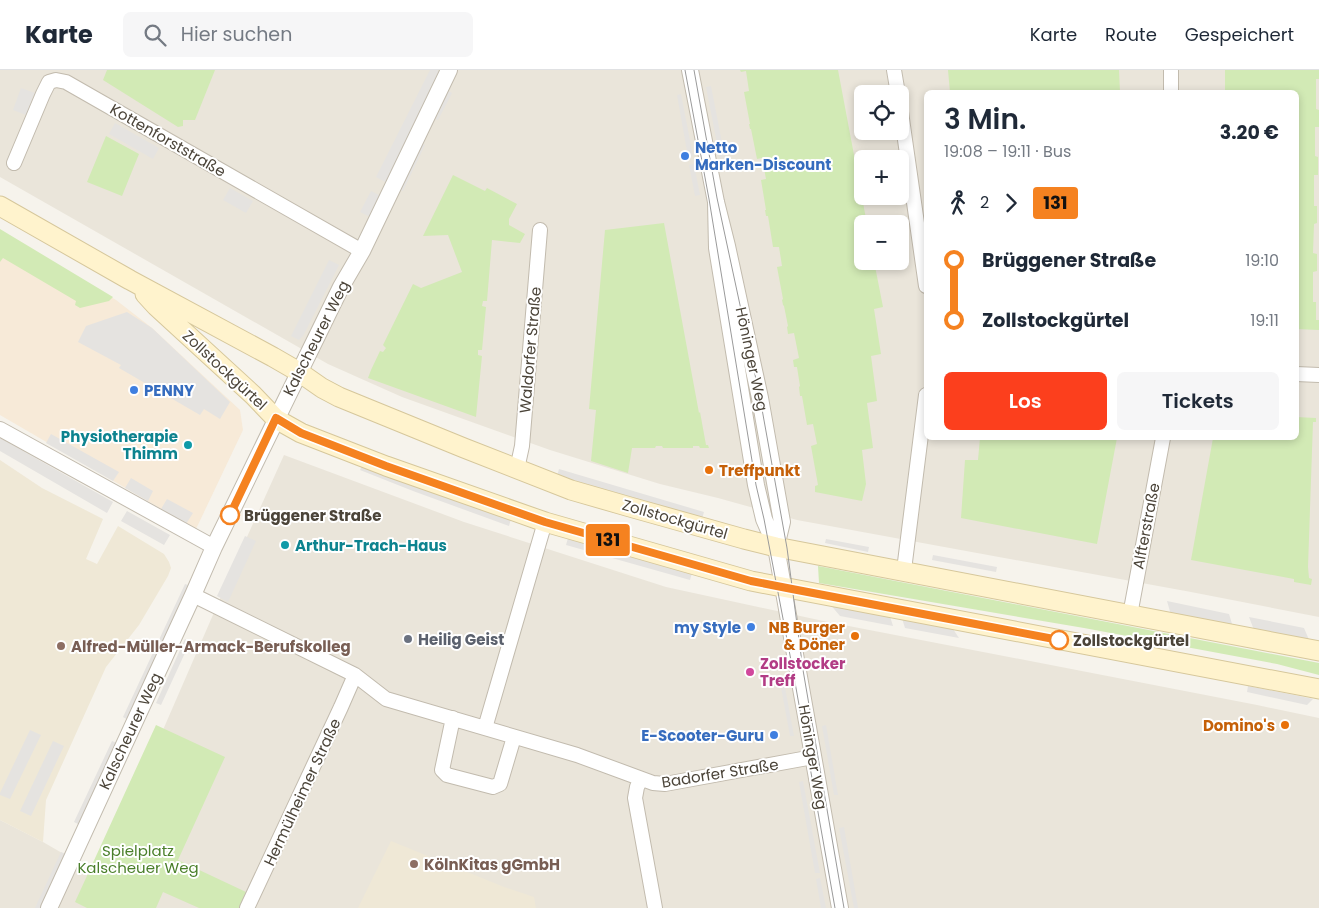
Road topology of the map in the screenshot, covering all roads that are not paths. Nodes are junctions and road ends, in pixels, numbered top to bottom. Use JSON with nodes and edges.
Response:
{"nodes":[{"id":1,"x":449,"y":70,"type":"edge"},
{"id":2,"x":690,"y":70,"type":"edge"},
{"id":3,"x":894,"y":70,"type":"edge"},
{"id":4,"x":1171,"y":70,"type":"edge"},
{"id":5,"x":896,"y":85,"type":"edge"},
{"id":6,"x":1171,"y":90,"type":"edge"},
{"id":7,"x":905,"y":140,"type":"edge"},
{"id":8,"x":14,"y":163,"type":"dead end"},
{"id":9,"x":0,"y":206,"type":"edge"},
{"id":10,"x":540,"y":230,"type":"dead end"},
{"id":11,"x":362,"y":251,"type":"junction"},
{"id":12,"x":924,"y":272,"type":"edge"},
{"id":13,"x":130,"y":280,"type":"junction"},
{"id":14,"x":299,"y":372,"type":"junction"},
{"id":15,"x":1299,"y":374,"type":"edge"},
{"id":16,"x":1319,"y":375,"type":"edge"},
{"id":17,"x":924,"y":411,"type":"edge"},
{"id":18,"x":276,"y":418,"type":"junction"},
{"id":19,"x":0,"y":429,"type":"edge"},
{"id":20,"x":1163,"y":440,"type":"edge"},
{"id":21,"x":517,"y":469,"type":"junction"},
{"id":22,"x":545,"y":522,"type":"junction"},
{"id":23,"x":214,"y":547,"type":"junction"},
{"id":24,"x":776,"y":547,"type":"junction"},
{"id":25,"x":904,"y":570,"type":"junction"},
{"id":26,"x":784,"y":587,"type":"junction"},
{"id":27,"x":193,"y":595,"type":"junction"},
{"id":28,"x":1130,"y":615,"type":"junction"},
{"id":29,"x":1319,"y":651,"type":"edge"},
{"id":30,"x":355,"y":675,"type":"junction"},
{"id":31,"x":1319,"y":689,"type":"edge"},
{"id":32,"x":453,"y":718,"type":"junction"},
{"id":33,"x":485,"y":728,"type":"junction"},
{"id":34,"x":514,"y":737,"type":"junction"},
{"id":35,"x":813,"y":757,"type":"junction"},
{"id":36,"x":641,"y":779,"type":"junction"},
{"id":37,"x":49,"y":908,"type":"edge"},
{"id":38,"x":247,"y":908,"type":"edge"},
{"id":39,"x":655,"y":908,"type":"edge"},
{"id":40,"x":840,"y":908,"type":"edge"}],
"edges":[{"from":1,"to":11,"type":"street","name":"Kalscheurer Weg"},
{"from":2,"to":24,"type":"street","name":"Höninger Weg"},
{"from":3,"to":5,"type":"street"},
{"from":4,"to":6,"type":"street"},
{"from":7,"to":12,"type":"street"},
{"from":8,"to":11,"type":"street","name":"Kottenforststraße"},
{"from":9,"to":13,"type":"main road","name":"Zollstockgürtel"},
{"from":10,"to":21,"type":"street","name":"Waldorfer Straße"},
{"from":11,"to":14,"type":"street","name":"Kalscheurer Weg"},
{"from":13,"to":14,"type":"main road","name":"Zollstockgürtel"},
{"from":13,"to":18,"type":"main road","name":"Zollstockgürtel"},
{"from":14,"to":18,"type":"street","name":"Kalscheurer Weg"},
{"from":14,"to":21,"type":"main road","name":"Zollstockgürtel"},
{"from":15,"to":16,"type":"street"},
{"from":17,"to":25,"type":"street"},
{"from":18,"to":22,"type":"main road","name":"Zollstockgürtel"},
{"from":18,"to":23,"type":"street","name":"Kalscheurer Weg"},
{"from":19,"to":23,"type":"street"},
{"from":20,"to":28,"type":"street","name":"Alfterstraße"},
{"from":21,"to":24,"type":"main road","name":"Zollstockgürtel"},
{"from":22,"to":26,"type":"main road","name":"Zollstockgürtel"},
{"from":22,"to":33,"type":"street"},
{"from":23,"to":27,"type":"street","name":"Kalscheurer Weg"},
{"from":24,"to":25,"type":"main road","name":"Zollstockgürtel"},
{"from":24,"to":26,"type":"street","name":"Höninger Weg"},
{"from":25,"to":28,"type":"main road","name":"Zollstockgürtel"},
{"from":26,"to":31,"type":"main road","name":"Zollstockgürtel"},
{"from":26,"to":35,"type":"street","name":"Höninger Weg"},
{"from":27,"to":30,"type":"street","name":"Badorfer Straße"},
{"from":27,"to":37,"type":"street","name":"Kalscheurer Weg"},
{"from":28,"to":29,"type":"main road","name":"Zollstockgürtel"},
{"from":30,"to":32,"type":"street","name":"Badorfer Straße"},
{"from":30,"to":38,"type":"street","name":"Hermülheimer Straße"},
{"from":32,"to":33,"type":"street","name":"Badorfer Straße"},
{"from":32,"to":34,"type":"street"},
{"from":33,"to":34,"type":"street","name":"Badorfer Straße"},
{"from":34,"to":36,"type":"street","name":"Badorfer Straße"},
{"from":35,"to":36,"type":"street","name":"Badorfer Straße"},
{"from":35,"to":40,"type":"street","name":"Höninger Weg"},
{"from":36,"to":39,"type":"street"}]}
